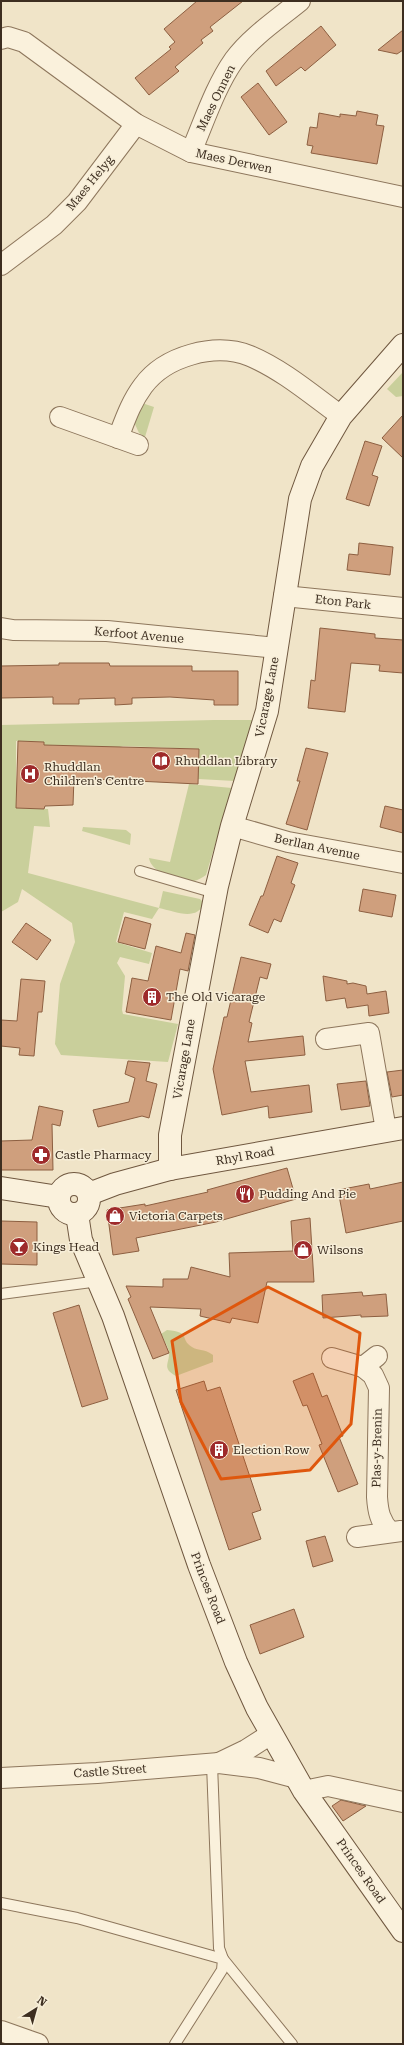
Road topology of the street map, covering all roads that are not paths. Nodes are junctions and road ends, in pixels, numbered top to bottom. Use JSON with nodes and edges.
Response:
{"nodes":[{"id":1,"x":300,"y":1,"type":"edge"},
{"id":2,"x":1,"y":39,"type":"edge"},
{"id":3,"x":136,"y":124,"type":"junction"},
{"id":4,"x":191,"y":152,"type":"junction"},
{"id":5,"x":403,"y":197,"type":"edge"},
{"id":6,"x":1,"y":265,"type":"edge"},
{"id":7,"x":403,"y":344,"type":"edge"},
{"id":8,"x":341,"y":416,"type":"junction"},
{"id":9,"x":60,"y":417,"type":"dead end"},
{"id":10,"x":118,"y":438,"type":"junction"},
{"id":11,"x":138,"y":445,"type":"dead end"},
{"id":12,"x":284,"y":596,"type":"junction"},
{"id":13,"x":403,"y":608,"type":"edge"},
{"id":14,"x":1,"y":628,"type":"edge"},
{"id":15,"x":277,"y":648,"type":"junction"},
{"id":16,"x":232,"y":826,"type":"junction"},
{"id":17,"x":403,"y":863,"type":"edge"},
{"id":18,"x":140,"y":871,"type":"dead end"},
{"id":19,"x":215,"y":893,"type":"junction"},
{"id":20,"x":326,"y":1039,"type":"dead end"},
{"id":21,"x":394,"y":1129,"type":"edge"},
{"id":22,"x":170,"y":1169,"type":"junction"},
{"id":23,"x":1,"y":1188,"type":"edge"},
{"id":24,"x":89,"y":1194,"type":"junction"},
{"id":25,"x":59,"y":1197,"type":"junction"},
{"id":26,"x":77,"y":1214,"type":"junction"},
{"id":27,"x":99,"y":1281,"type":"junction"},
{"id":28,"x":1,"y":1294,"type":"edge"},
{"id":29,"x":332,"y":1358,"type":"dead end"},
{"id":30,"x":397,"y":1531,"type":"edge"},
{"id":31,"x":357,"y":1537,"type":"dead end"},
{"id":32,"x":271,"y":1734,"type":"junction"},
{"id":33,"x":215,"y":1763,"type":"junction"},
{"id":34,"x":1,"y":1778,"type":"edge"},
{"id":35,"x":300,"y":1785,"type":"junction"},
{"id":36,"x":403,"y":1802,"type":"edge"},
{"id":37,"x":1,"y":1903,"type":"edge"},
{"id":38,"x":403,"y":1931,"type":"edge"},
{"id":39,"x":223,"y":1959,"type":"junction"},
{"id":40,"x":1,"y":2031,"type":"edge"},
{"id":41,"x":38,"y":2044,"type":"edge"},
{"id":42,"x":175,"y":2044,"type":"edge"},
{"id":43,"x":292,"y":2044,"type":"edge"}],
"edges":[{"from":1,"to":4,"type":"street","name":"Maes Onnen"},
{"from":2,"to":3,"type":"street","name":"Maes Derwen"},
{"from":3,"to":4,"type":"street","name":"Maes Derwen"},
{"from":3,"to":6,"type":"street","name":"Maes Helyg"},
{"from":4,"to":5,"type":"street","name":"Maes Derwen"},
{"from":7,"to":8,"type":"street","name":"Vicarage Lane"},
{"from":8,"to":10,"type":"street"},
{"from":8,"to":12,"type":"street","name":"Vicarage Lane"},
{"from":9,"to":10,"type":"street"},
{"from":10,"to":11,"type":"street"},
{"from":12,"to":13,"type":"street","name":"Eton Park"},
{"from":12,"to":15,"type":"street","name":"Vicarage Lane"},
{"from":14,"to":15,"type":"street","name":"Kerfoot Avenue"},
{"from":15,"to":16,"type":"street","name":"Vicarage Lane"},
{"from":16,"to":17,"type":"street","name":"Berllan Avenue"},
{"from":16,"to":19,"type":"street","name":"Vicarage Lane"},
{"from":18,"to":19,"type":"lane"},
{"from":19,"to":22,"type":"street","name":"Vicarage Lane"},
{"from":20,"to":21,"type":"street"},
{"from":21,"to":22,"type":"street","name":"Rhyl Road"},
{"from":22,"to":24,"type":"street","name":"Rhyl Road"},
{"from":23,"to":25,"type":"street"},
{"from":24,"to":25,"type":"street"},
{"from":24,"to":26,"type":"street"},
{"from":25,"to":26,"type":"street"},
{"from":26,"to":27,"type":"street","name":"Princes Road"},
{"from":27,"to":28,"type":"lane"},
{"from":27,"to":32,"type":"street","name":"Princes Road"},
{"from":29,"to":30,"type":"street","name":"Plas-y-Brenin"},
{"from":30,"to":31,"type":"street"},
{"from":32,"to":33,"type":"street","name":"Castle Street"},
{"from":32,"to":35,"type":"street","name":"Princes Road"},
{"from":33,"to":34,"type":"street","name":"Castle Street"},
{"from":33,"to":35,"type":"street","name":"Castle Street"},
{"from":33,"to":39,"type":"lane"},
{"from":35,"to":36,"type":"street"},
{"from":35,"to":38,"type":"street","name":"Princes Road"},
{"from":37,"to":39,"type":"lane"},
{"from":39,"to":42,"type":"lane"},
{"from":39,"to":43,"type":"lane"},
{"from":40,"to":41,"type":"street"}]}
